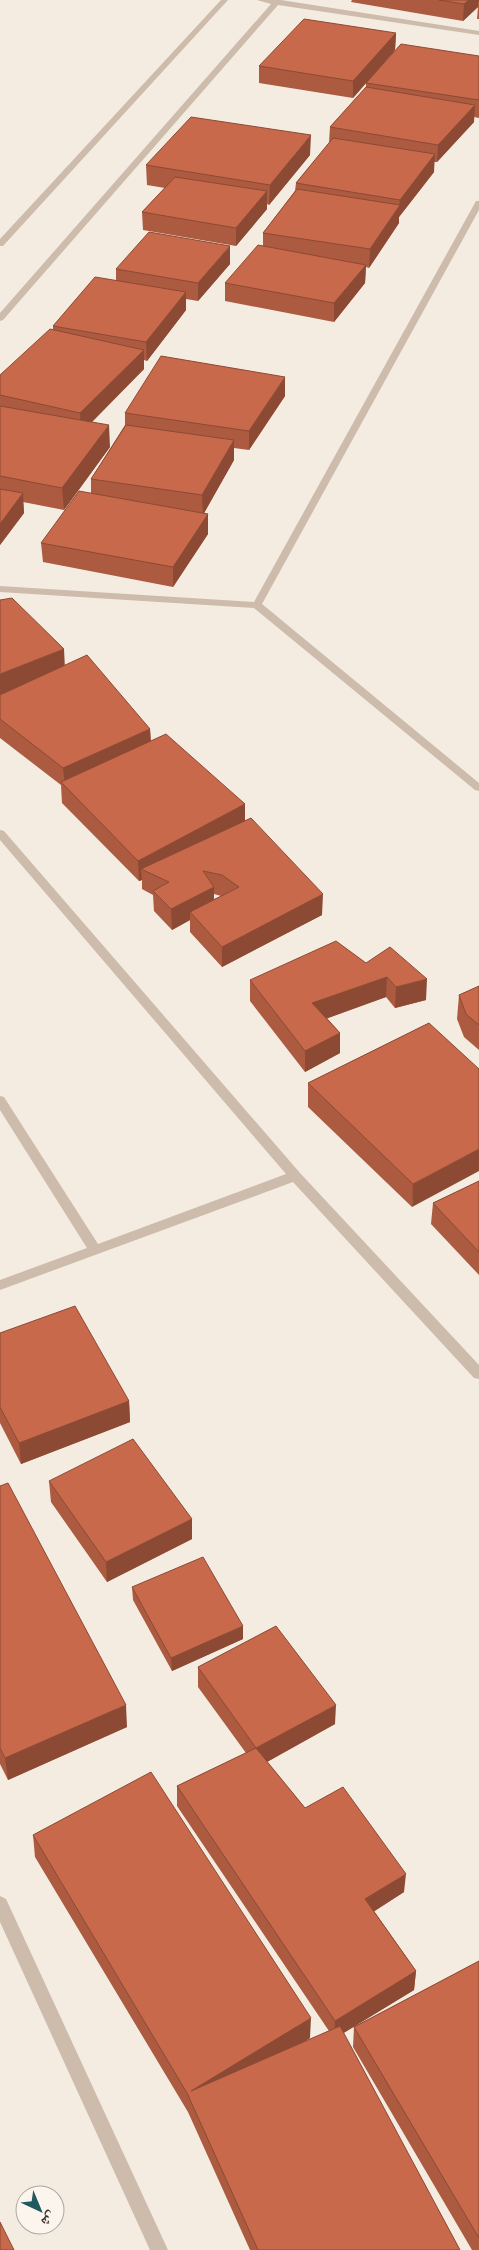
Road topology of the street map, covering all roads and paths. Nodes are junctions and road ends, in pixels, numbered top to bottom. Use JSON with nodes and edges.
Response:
{"nodes":[{"id":1,"x":225,"y":0,"type":"edge"},
{"id":2,"x":260,"y":0,"type":"edge"},
{"id":3,"x":277,"y":1,"type":"edge"},
{"id":4,"x":479,"y":33,"type":"edge"},
{"id":5,"x":479,"y":203,"type":"edge"},
{"id":6,"x":0,"y":244,"type":"edge"},
{"id":7,"x":0,"y":318,"type":"edge"},
{"id":8,"x":0,"y":589,"type":"edge"},
{"id":9,"x":257,"y":605,"type":"junction"},
{"id":10,"x":479,"y":788,"type":"edge"},
{"id":11,"x":0,"y":833,"type":"edge"},
{"id":12,"x":0,"y":1100,"type":"edge"},
{"id":13,"x":295,"y":1176,"type":"junction"},
{"id":14,"x":95,"y":1249,"type":"junction"},
{"id":15,"x":0,"y":1285,"type":"edge"},
{"id":16,"x":479,"y":1374,"type":"edge"},
{"id":17,"x":0,"y":1904,"type":"edge"},
{"id":18,"x":159,"y":2250,"type":"edge"}],
"edges":[{"from":1,"to":6,"type":"street"},
{"from":2,"to":3,"type":"street"},
{"from":3,"to":4,"type":"street"},
{"from":3,"to":7,"type":"street"},
{"from":5,"to":9,"type":"street"},
{"from":8,"to":9,"type":"street"},
{"from":9,"to":10,"type":"street"},
{"from":11,"to":13,"type":"street"},
{"from":12,"to":14,"type":"street"},
{"from":13,"to":14,"type":"street"},
{"from":13,"to":16,"type":"street"},
{"from":14,"to":15,"type":"street"},
{"from":17,"to":18,"type":"street"}]}
